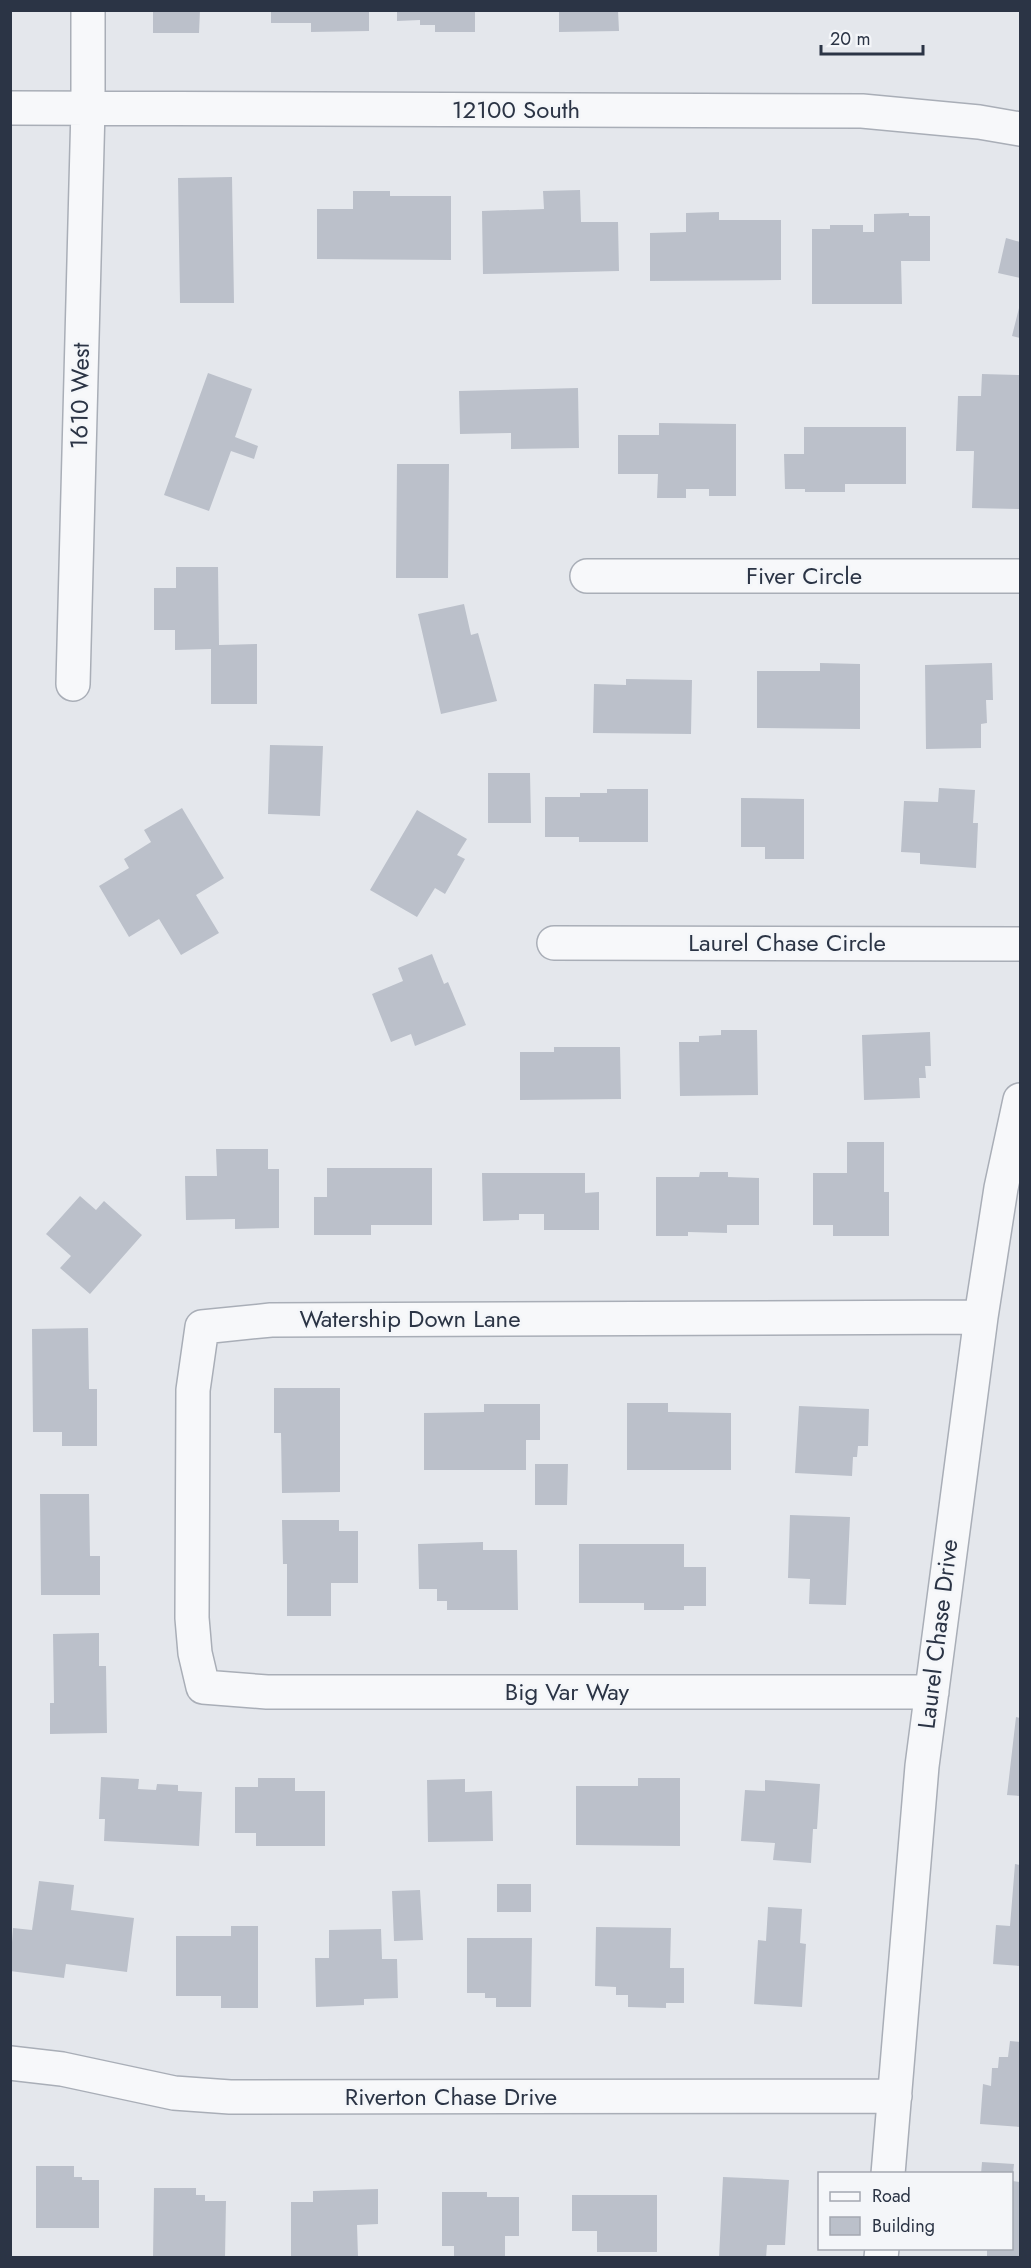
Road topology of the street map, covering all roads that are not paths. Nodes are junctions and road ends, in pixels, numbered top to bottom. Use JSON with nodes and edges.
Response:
{"nodes":[{"id":1,"x":88,"y":10,"type":"edge"},
{"id":2,"x":10,"y":108,"type":"edge"},
{"id":3,"x":88,"y":108,"type":"junction"},
{"id":4,"x":1020,"y":129,"type":"edge"},
{"id":5,"x":587,"y":576,"type":"dead end"},
{"id":6,"x":1020,"y":576,"type":"edge"},
{"id":7,"x":73,"y":684,"type":"dead end"},
{"id":8,"x":554,"y":943,"type":"dead end"},
{"id":9,"x":1020,"y":944,"type":"edge"},
{"id":10,"x":1020,"y":1100,"type":"edge"},
{"id":11,"x":981,"y":1317,"type":"junction"},
{"id":12,"x":203,"y":1687,"type":"joint"},
{"id":13,"x":932,"y":1692,"type":"junction"},
{"id":14,"x":10,"y":2063,"type":"edge"},
{"id":15,"x":895,"y":2096,"type":"junction"},
{"id":16,"x":888,"y":2172,"type":"edge"}],
"edges":[{"from":1,"to":3,"type":"street","name":"1610 West"},
{"from":2,"to":3,"type":"street","name":"12100 South"},
{"from":3,"to":4,"type":"street","name":"12100 South"},
{"from":3,"to":7,"type":"street","name":"1610 West"},
{"from":5,"to":6,"type":"street","name":"Fiver Circle"},
{"from":8,"to":9,"type":"street","name":"Laurel Chase Circle"},
{"from":10,"to":11,"type":"street","name":"Laurel Chase Drive"},
{"from":11,"to":12,"type":"street","name":"Watership Down Lane"},
{"from":11,"to":13,"type":"street","name":"Laurel Chase Drive"},
{"from":12,"to":13,"type":"street","name":"Big Var Way"},
{"from":13,"to":15,"type":"street","name":"Laurel Chase Drive"},
{"from":14,"to":15,"type":"street","name":"Riverton Chase Drive"},
{"from":15,"to":16,"type":"street","name":"Laurel Chase Drive"}]}
